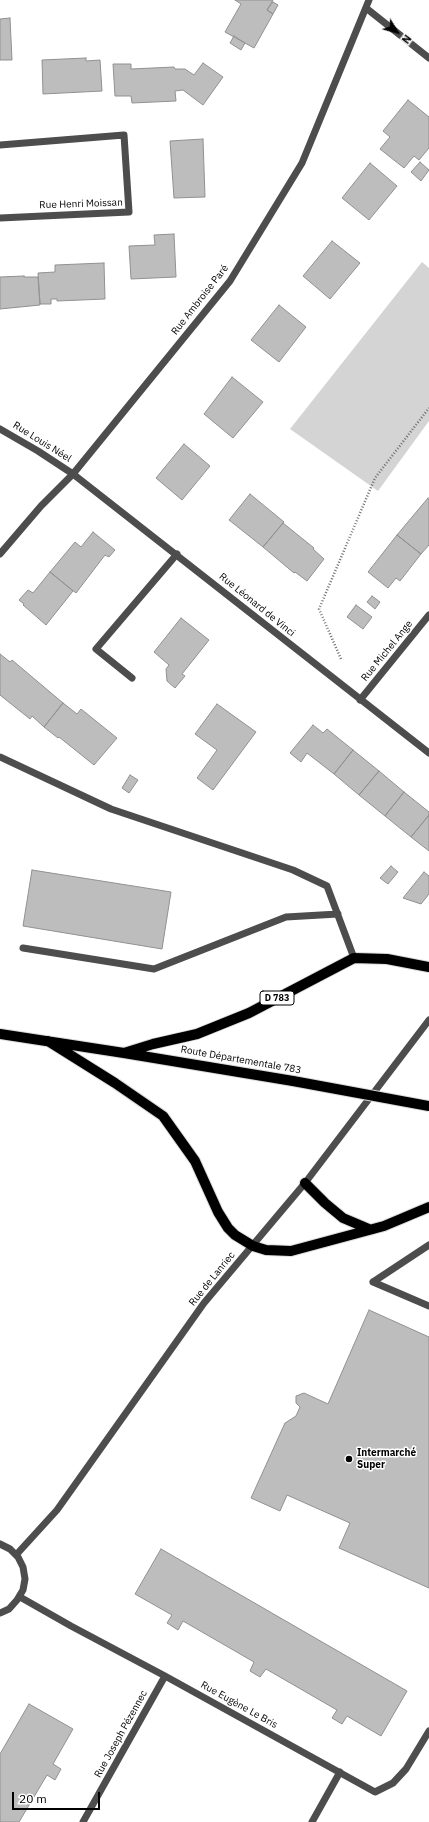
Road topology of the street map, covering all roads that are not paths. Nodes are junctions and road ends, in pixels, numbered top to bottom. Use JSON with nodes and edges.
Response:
{"nodes":[{"id":1,"x":369,"y":0,"type":"edge"},
{"id":2,"x":366,"y":8,"type":"junction"},
{"id":3,"x":429,"y":58,"type":"edge"},
{"id":4,"x":0,"y":144,"type":"edge"},
{"id":5,"x":0,"y":218,"type":"edge"},
{"id":6,"x":0,"y":429,"type":"edge"},
{"id":7,"x":73,"y":474,"type":"junction"},
{"id":8,"x":0,"y":554,"type":"edge"},
{"id":9,"x":178,"y":554,"type":"junction"},
{"id":10,"x":429,"y":615,"type":"edge"},
{"id":11,"x":132,"y":678,"type":"dead end"},
{"id":12,"x":360,"y":700,"type":"junction"},
{"id":13,"x":429,"y":753,"type":"edge"},
{"id":14,"x":0,"y":757,"type":"edge"},
{"id":15,"x":338,"y":914,"type":"junction"},
{"id":16,"x":23,"y":948,"type":"dead end"},
{"id":17,"x":354,"y":958,"type":"junction"},
{"id":18,"x":429,"y":967,"type":"edge"},
{"id":19,"x":429,"y":1020,"type":"edge"},
{"id":20,"x":0,"y":1034,"type":"edge"},
{"id":21,"x":48,"y":1041,"type":"junction"},
{"id":22,"x":124,"y":1053,"type":"junction"},
{"id":23,"x":429,"y":1106,"type":"edge"},
{"id":24,"x":305,"y":1183,"type":"junction"},
{"id":25,"x":429,"y":1207,"type":"edge"},
{"id":26,"x":369,"y":1229,"type":"junction"},
{"id":27,"x":429,"y":1244,"type":"edge"},
{"id":28,"x":253,"y":1246,"type":"junction"},
{"id":29,"x":429,"y":1306,"type":"edge"},
{"id":30,"x":0,"y":1544,"type":"edge"},
{"id":31,"x":16,"y":1555,"type":"junction"},
{"id":32,"x":20,"y":1596,"type":"junction"},
{"id":33,"x":0,"y":1613,"type":"edge"},
{"id":34,"x":165,"y":1676,"type":"junction"},
{"id":35,"x":429,"y":1731,"type":"edge"},
{"id":36,"x":340,"y":1772,"type":"junction"},
{"id":37,"x":83,"y":1822,"type":"edge"},
{"id":38,"x":312,"y":1822,"type":"edge"}],
"edges":[{"from":1,"to":2,"type":"street","name":"Rue Ambroise Paré"},
{"from":2,"to":3,"type":"street"},
{"from":2,"to":7,"type":"street","name":"Rue Ambroise Paré"},
{"from":4,"to":5,"type":"street","name":"Rue Henri Moissan"},
{"from":6,"to":7,"type":"street","name":"Rue Louis Néel"},
{"from":7,"to":8,"type":"street","name":"Rue Ambroise Paré"},
{"from":7,"to":9,"type":"street","name":"Rue Léonard de Vinci"},
{"from":9,"to":11,"type":"street"},
{"from":9,"to":12,"type":"street","name":"Rue Léonard de Vinci"},
{"from":10,"to":12,"type":"street","name":"Rue Michel Ange"},
{"from":12,"to":13,"type":"street","name":"Rue Léonard de Vinci"},
{"from":14,"to":15,"type":"street"},
{"from":15,"to":16,"type":"street"},
{"from":15,"to":17,"type":"street"},
{"from":17,"to":18,"type":"main road","number":"D 783"},
{"from":17,"to":22,"type":"main road","number":"D 783"},
{"from":19,"to":24,"type":"street","name":"Rue de Lanriec"},
{"from":20,"to":21,"type":"main road","number":"D 783"},
{"from":21,"to":22,"type":"main road","name":"Route Départementale 783","number":"D 783"},
{"from":21,"to":28,"type":"main road"},
{"from":22,"to":23,"type":"main road","name":"Route Départementale 783","number":"D 783","bridge":true},
{"from":24,"to":26,"type":"main road"},
{"from":24,"to":28,"type":"street","name":"Rue de Lanriec"},
{"from":25,"to":26,"type":"main road"},
{"from":26,"to":28,"type":"main road"},
{"from":27,"to":29,"type":"street"},
{"from":28,"to":31,"type":"street","name":"Rue de Lanriec"},
{"from":30,"to":31,"type":"street"},
{"from":31,"to":32,"type":"street"},
{"from":32,"to":33,"type":"street"},
{"from":32,"to":34,"type":"street","name":"Rue Eugène Le Bris"},
{"from":34,"to":36,"type":"street","name":"Rue Eugène Le Bris"},
{"from":34,"to":37,"type":"street","name":"Rue Joseph Pézennec"},
{"from":35,"to":36,"type":"street","name":"Rue Eugène Le Bris"},
{"from":36,"to":38,"type":"street"}]}
